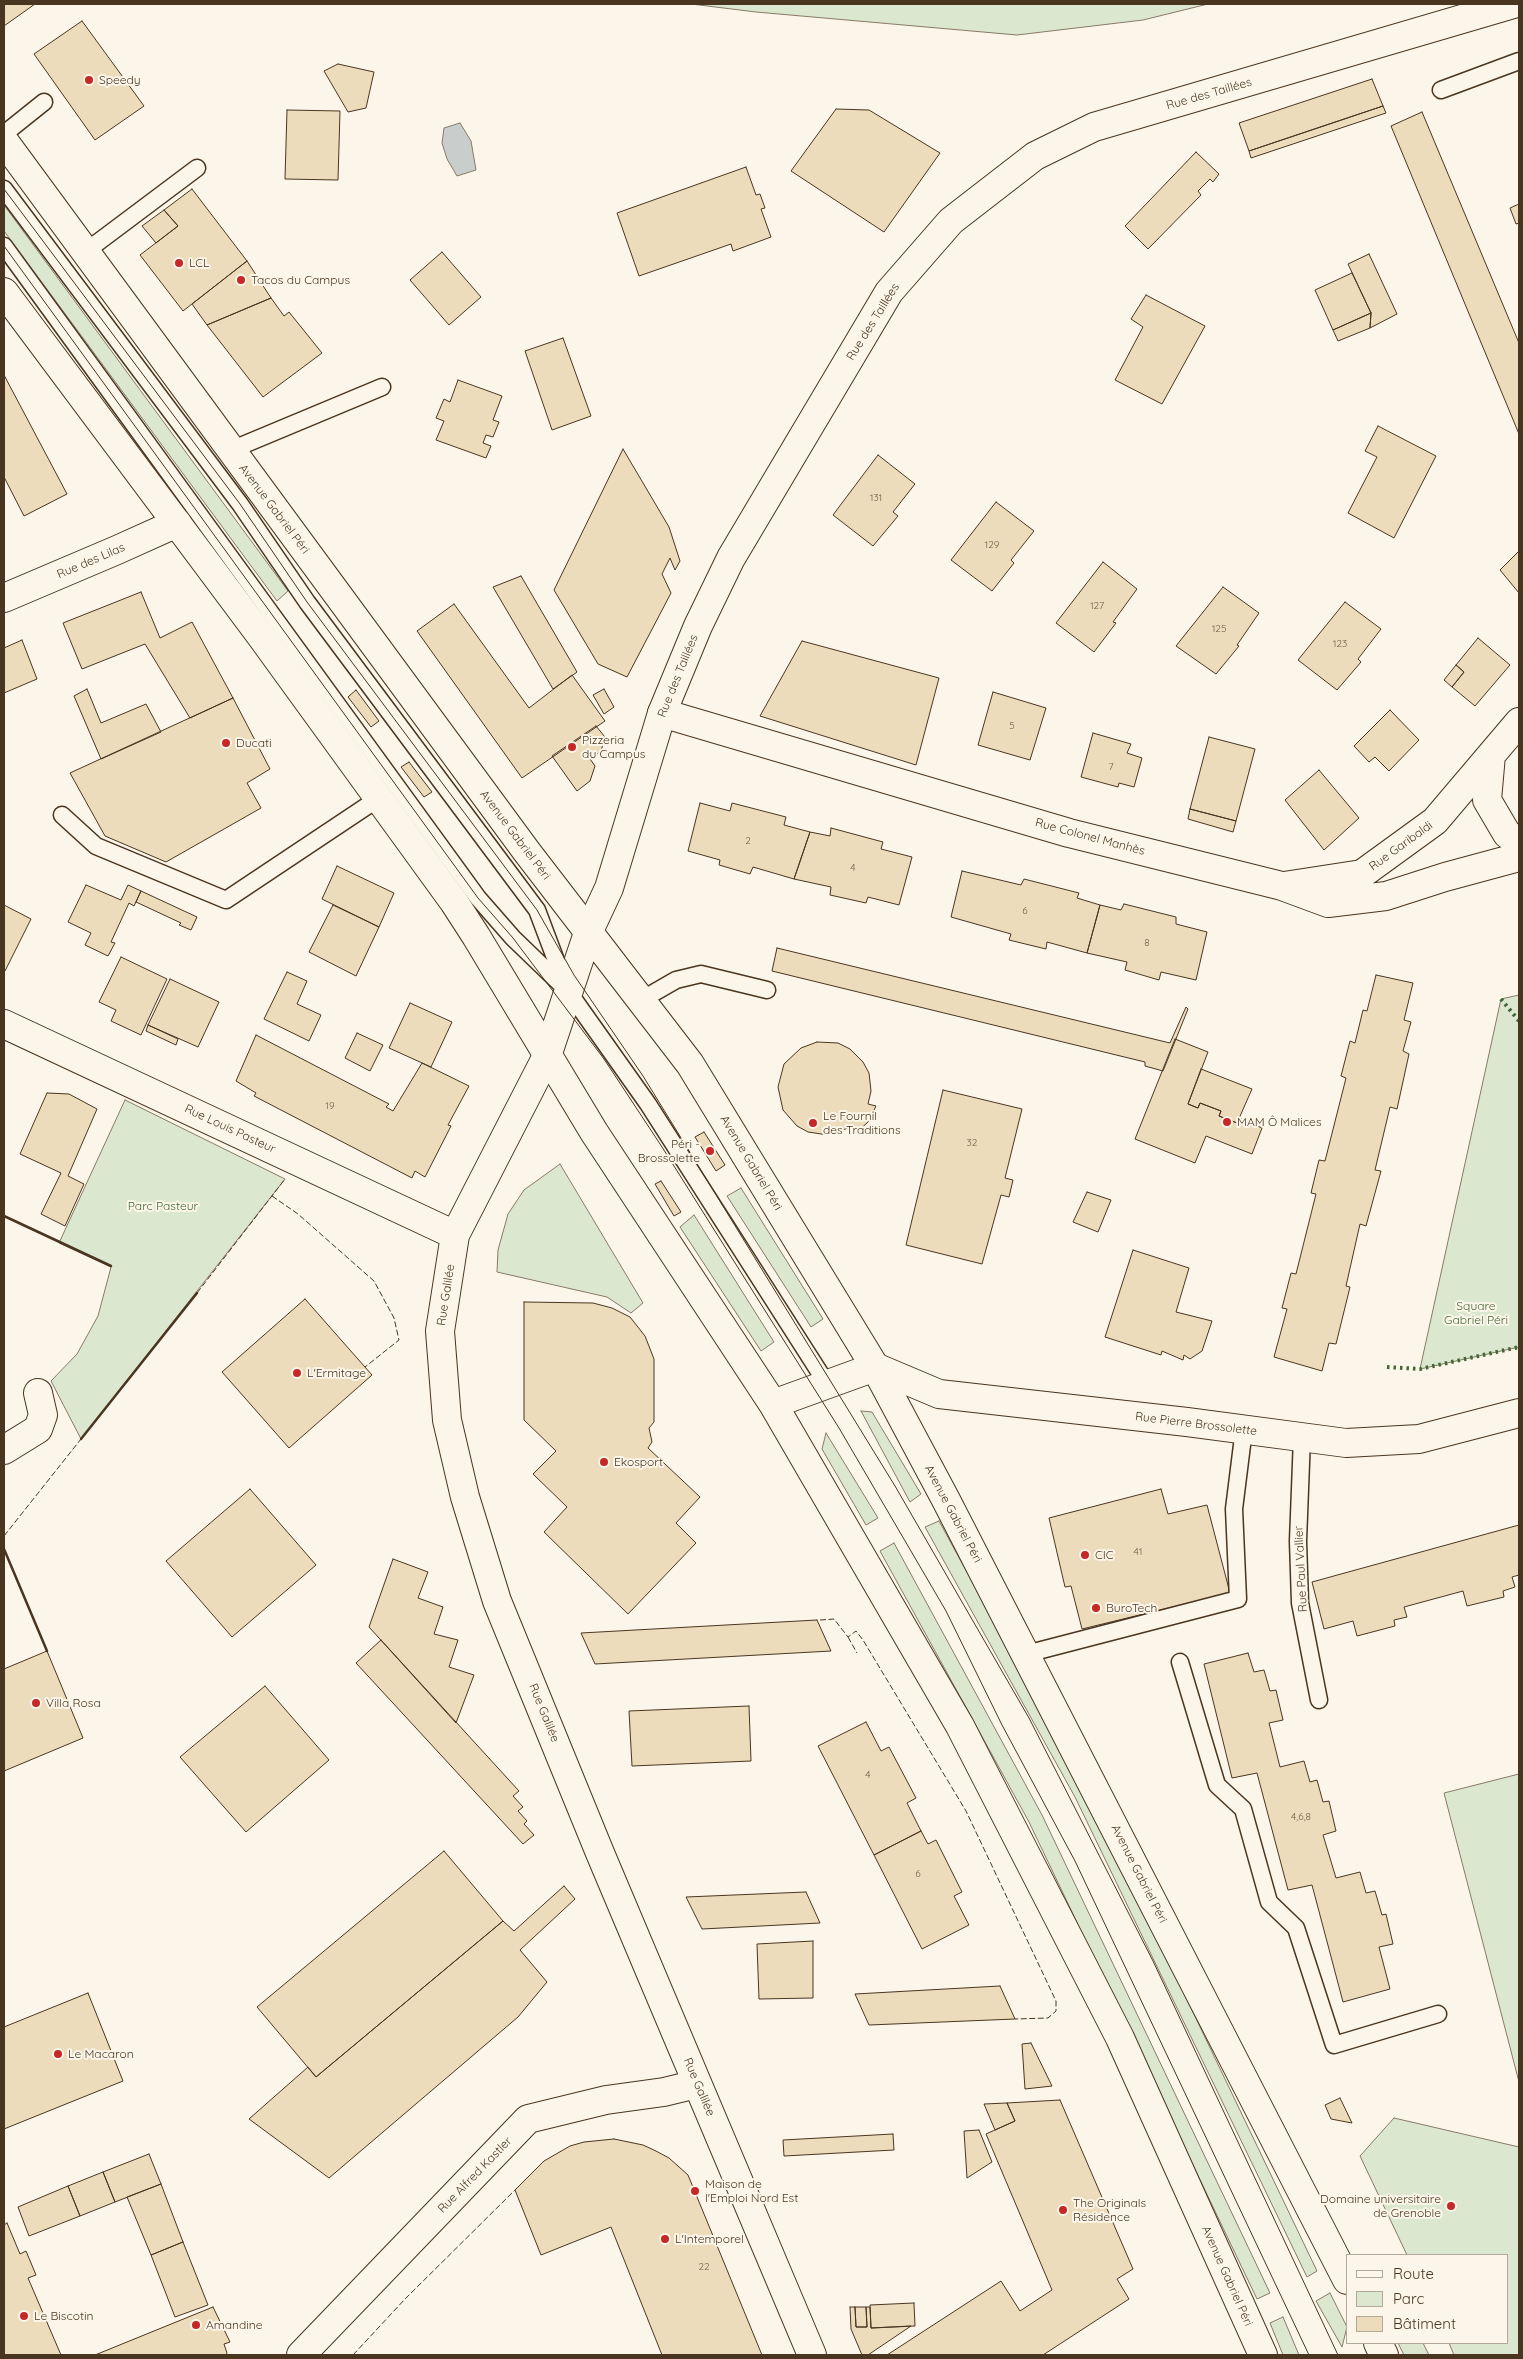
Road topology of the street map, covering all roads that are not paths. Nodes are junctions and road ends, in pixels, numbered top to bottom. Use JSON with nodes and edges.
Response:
{"nodes":[{"id":1,"x":1513,"y":4,"type":"edge"},
{"id":2,"x":1519,"y":61,"type":"edge"},
{"id":3,"x":1441,"y":90,"type":"dead end"},
{"id":4,"x":44,"y":102,"type":"dead end"},
{"id":5,"x":4,"y":134,"type":"edge"},
{"id":6,"x":4,"y":141,"type":"edge"},
{"id":7,"x":196,"y":168,"type":"dead end"},
{"id":8,"x":4,"y":189,"type":"edge"},
{"id":9,"x":4,"y":246,"type":"edge"},
{"id":10,"x":85,"y":252,"type":"junction"},
{"id":11,"x":4,"y":292,"type":"edge"},
{"id":12,"x":382,"y":386,"type":"dead end"},
{"id":13,"x":231,"y":450,"type":"junction"},
{"id":14,"x":176,"y":523,"type":"junction"},
{"id":15,"x":4,"y":598,"type":"edge"},
{"id":16,"x":662,"y":713,"type":"junction"},
{"id":17,"x":1519,"y":722,"type":"edge"},
{"id":18,"x":1490,"y":755,"type":"junction"},
{"id":19,"x":379,"y":798,"type":"junction"},
{"id":20,"x":62,"y":814,"type":"dead end"},
{"id":21,"x":1519,"y":842,"type":"edge"},
{"id":22,"x":1519,"y":857,"type":"edge"},
{"id":23,"x":1282,"y":886,"type":"junction"},
{"id":24,"x":588,"y":932,"type":"junction"},
{"id":25,"x":767,"y":990,"type":"dead end"},
{"id":26,"x":568,"y":991,"type":"junction"},
{"id":27,"x":642,"y":999,"type":"junction"},
{"id":28,"x":4,"y":1024,"type":"edge"},
{"id":29,"x":547,"y":1056,"type":"junction"},
{"id":30,"x":456,"y":1235,"type":"junction"},
{"id":31,"x":875,"y":1367,"type":"junction"},
{"id":32,"x":827,"y":1384,"type":"junction"},
{"id":33,"x":40,"y":1404,"type":"dead end"},
{"id":34,"x":774,"y":1404,"type":"junction"},
{"id":35,"x":1519,"y":1413,"type":"edge"},
{"id":36,"x":1244,"y":1430,"type":"junction"},
{"id":37,"x":1302,"y":1437,"type":"junction"},
{"id":38,"x":4,"y":1450,"type":"edge"},
{"id":39,"x":1026,"y":1654,"type":"junction"},
{"id":40,"x":1180,"y":1662,"type":"dead end"},
{"id":41,"x":1319,"y":1700,"type":"dead end"},
{"id":42,"x":1438,"y":2014,"type":"dead end"},
{"id":43,"x":697,"y":2084,"type":"junction"},
{"id":44,"x":1346,"y":2278,"type":"edge"},
{"id":45,"x":301,"y":2355,"type":"edge"},
{"id":46,"x":812,"y":2355,"type":"edge"},
{"id":47,"x":1263,"y":2355,"type":"edge"}],
"edges":[{"from":1,"to":16,"type":"street","name":"Rue des Taillées"},
{"from":2,"to":3,"type":"lane"},
{"from":4,"to":5,"type":"lane"},
{"from":6,"to":10,"type":"street","name":"Avenue Gabriel Péri"},
{"from":7,"to":10,"type":"lane"},
{"from":8,"to":26,"type":"lane","name":"Avenue Gabriel Péri"},
{"from":9,"to":26,"type":"lane","name":"Avenue Gabriel Péri"},
{"from":10,"to":13,"type":"street","name":"Avenue Gabriel Péri"},
{"from":11,"to":14,"type":"street","name":"Avenue Gabriel Péri"},
{"from":12,"to":13,"type":"lane"},
{"from":13,"to":24,"type":"street","name":"Avenue Gabriel Péri"},
{"from":14,"to":15,"type":"street","name":"Rue des Lilas"},
{"from":14,"to":19,"type":"street","name":"Avenue Gabriel Péri"},
{"from":16,"to":23,"type":"street","name":"Rue Colonel Manhès"},
{"from":16,"to":24,"type":"street","name":"Rue des Taillées"},
{"from":17,"to":18,"type":"street","name":"Rue Garibaldi"},
{"from":18,"to":21,"type":"street"},
{"from":18,"to":23,"type":"street","name":"Rue Garibaldi"},
{"from":19,"to":20,"type":"lane"},
{"from":19,"to":29,"type":"street","name":"Avenue Gabriel Péri"},
{"from":22,"to":23,"type":"street","name":"Rue Colonel Manhès"},
{"from":24,"to":26,"type":"street","name":"Rue des Taillées"},
{"from":24,"to":27,"type":"street","name":"Avenue Gabriel Péri"},
{"from":25,"to":27,"type":"lane"},
{"from":26,"to":29,"type":"street","name":"Rue Galilée"},
{"from":26,"to":32,"type":"lane","name":"Avenue Gabriel Péri"},
{"from":27,"to":31,"type":"street","name":"Avenue Gabriel Péri"},
{"from":28,"to":30,"type":"street","name":"Rue Louis Pasteur"},
{"from":29,"to":30,"type":"street","name":"Rue Galilée"},
{"from":29,"to":34,"type":"street","name":"Avenue Gabriel Péri"},
{"from":30,"to":43,"type":"street","name":"Rue Galilée"},
{"from":31,"to":32,"type":"street"},
{"from":31,"to":36,"type":"street","name":"Rue Pierre Brossolette"},
{"from":31,"to":39,"type":"street","name":"Avenue Gabriel Péri"},
{"from":32,"to":34,"type":"street"},
{"from":33,"to":38,"type":"street"},
{"from":34,"to":47,"type":"street","name":"Avenue Gabriel Péri"},
{"from":35,"to":37,"type":"street","name":"Rue Pierre Brossolette"},
{"from":36,"to":37,"type":"street","name":"Rue Pierre Brossolette"},
{"from":36,"to":39,"type":"lane"},
{"from":37,"to":41,"type":"lane","name":"Rue Paul Vallier"},
{"from":39,"to":44,"type":"street","name":"Avenue Gabriel Péri"},
{"from":40,"to":42,"type":"lane"},
{"from":43,"to":45,"type":"street","name":"Rue Alfred Kastler"},
{"from":43,"to":46,"type":"street","name":"Rue Galilée"}]}
